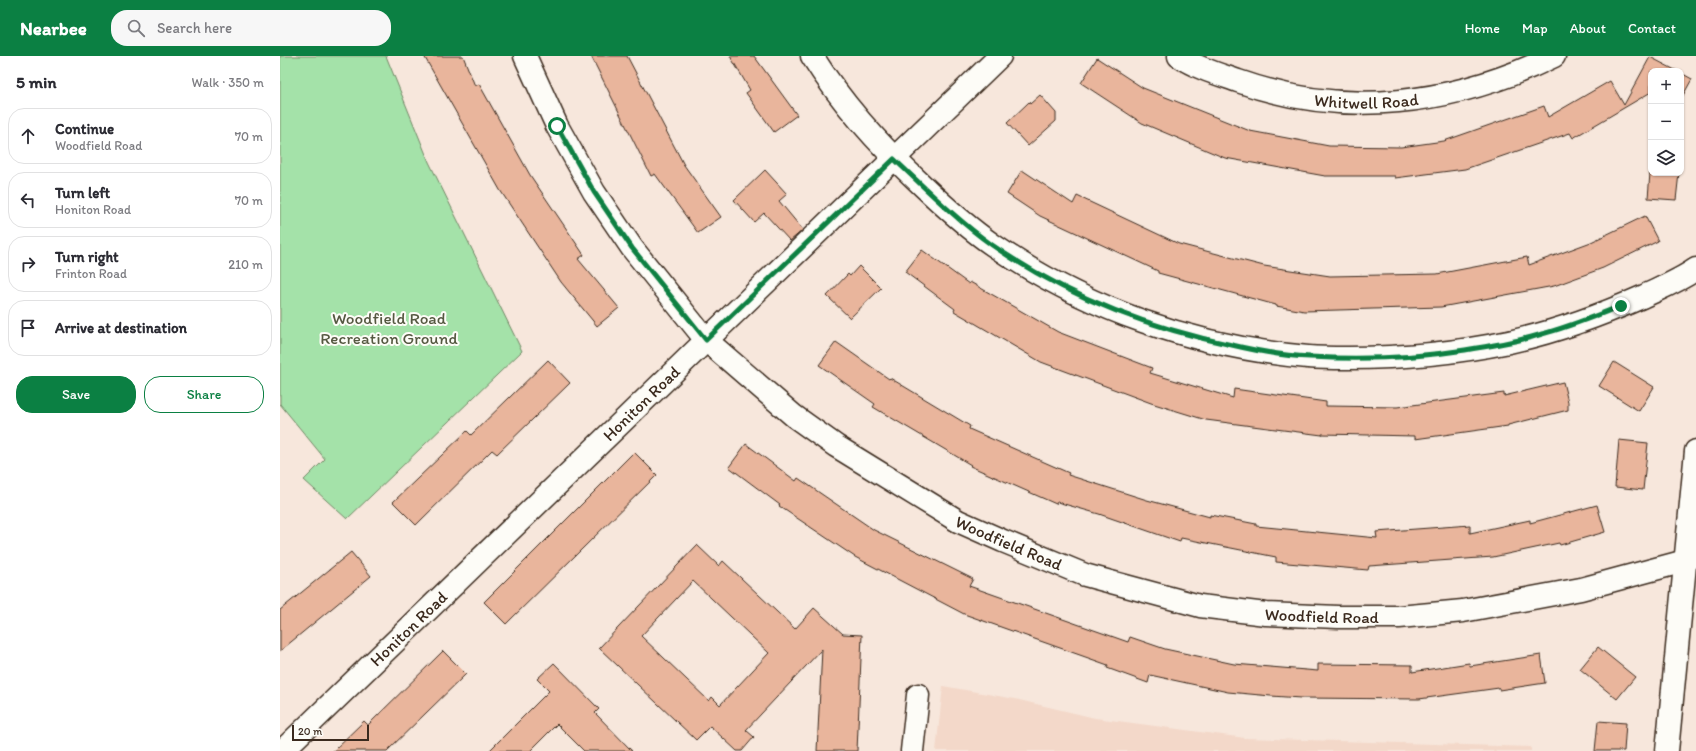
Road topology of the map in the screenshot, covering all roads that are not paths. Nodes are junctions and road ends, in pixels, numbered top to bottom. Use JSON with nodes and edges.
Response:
{"nodes":[{"id":1,"x":525,"y":56,"type":"edge"},
{"id":2,"x":812,"y":56,"type":"edge"},
{"id":3,"x":1000,"y":56,"type":"edge"},
{"id":4,"x":1180,"y":56,"type":"edge"},
{"id":5,"x":1554,"y":56,"type":"edge"},
{"id":6,"x":894,"y":159,"type":"junction"},
{"id":7,"x":1696,"y":269,"type":"edge"},
{"id":8,"x":706,"y":340,"type":"junction"},
{"id":9,"x":1696,"y":451,"type":"edge"},
{"id":10,"x":1690,"y":558,"type":"edge"},
{"id":11,"x":918,"y":695,"type":"dead end"},
{"id":12,"x":282,"y":751,"type":"edge"},
{"id":13,"x":912,"y":751,"type":"edge"},
{"id":14,"x":1667,"y":751,"type":"edge"}],
"edges":[{"from":1,"to":8,"type":"street","name":"Woodfield Road"},
{"from":2,"to":6,"type":"street"},
{"from":3,"to":6,"type":"street","name":"Honiton Road"},
{"from":4,"to":5,"type":"street","name":"Whitwell Road"},
{"from":6,"to":7,"type":"street"},
{"from":6,"to":8,"type":"street","name":"Honiton Road"},
{"from":8,"to":10,"type":"street","name":"Woodfield Road"},
{"from":8,"to":12,"type":"street","name":"Honiton Road"},
{"from":9,"to":10,"type":"street"},
{"from":10,"to":14,"type":"street"},
{"from":11,"to":13,"type":"street"}]}
